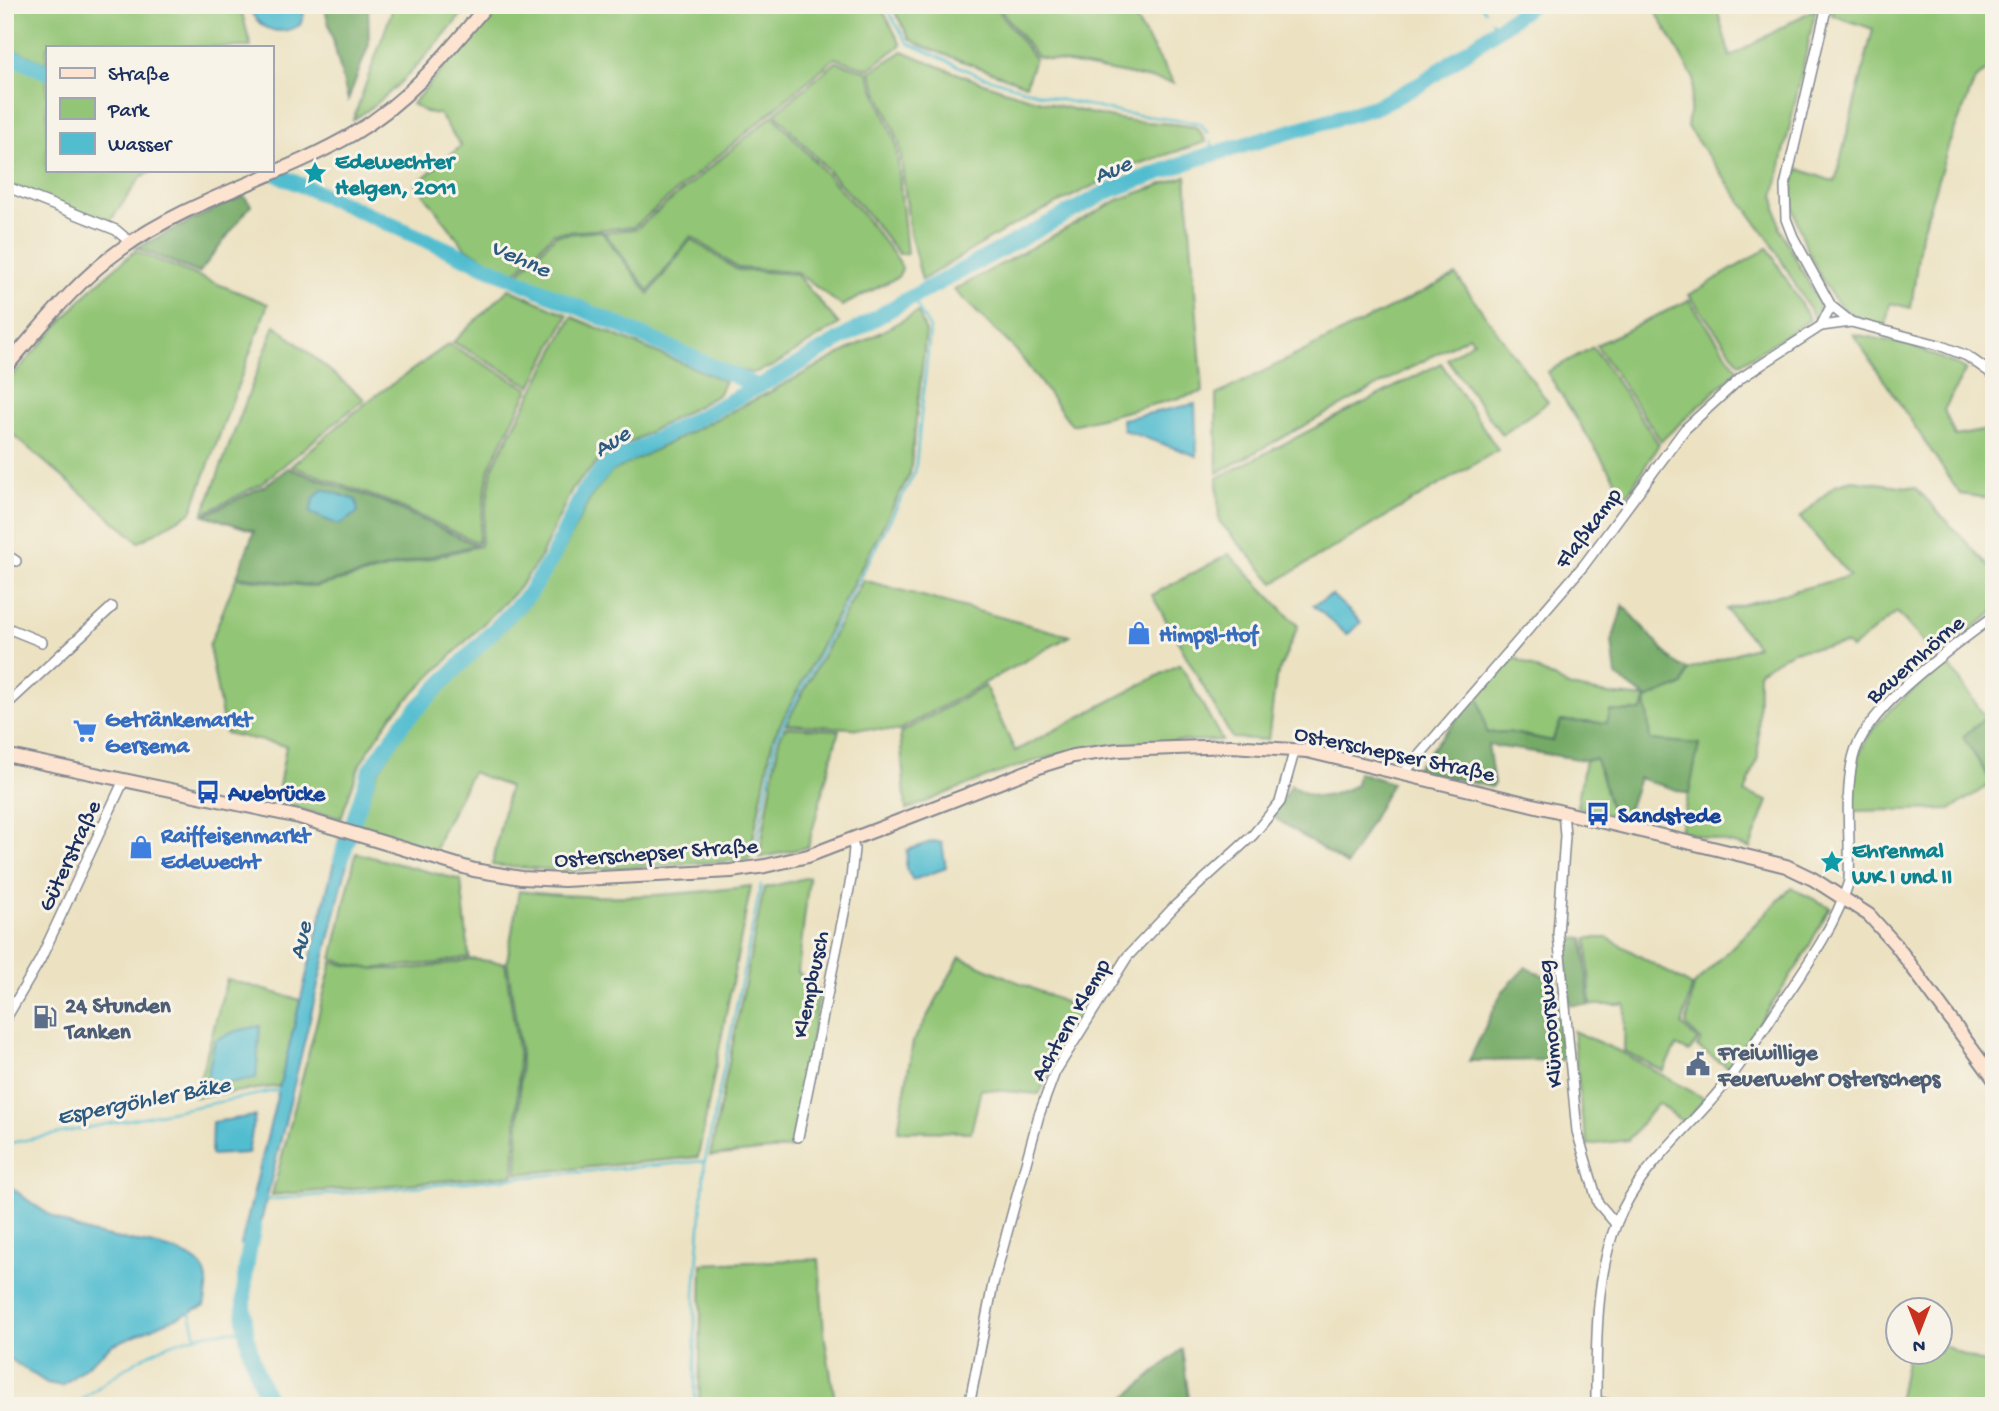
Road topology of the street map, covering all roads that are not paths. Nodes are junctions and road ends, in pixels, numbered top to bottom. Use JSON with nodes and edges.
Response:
{"nodes":[{"id":1,"x":487,"y":5,"type":"edge"},
{"id":2,"x":1827,"y":5,"type":"edge"},
{"id":3,"x":273,"y":170,"type":"edge"},
{"id":4,"x":268,"y":172,"type":"edge"},
{"id":5,"x":5,"y":186,"type":"edge"},
{"id":6,"x":130,"y":242,"type":"junction"},
{"id":7,"x":1831,"y":306,"type":"junction"},
{"id":8,"x":1851,"y":323,"type":"junction"},
{"id":9,"x":1821,"y":326,"type":"junction"},
{"id":10,"x":5,"y":369,"type":"edge"},
{"id":11,"x":1994,"y":375,"type":"edge"},
{"id":12,"x":5,"y":554,"type":"edge"},
{"id":13,"x":16,"y":561,"type":"dead end"},
{"id":14,"x":112,"y":607,"type":"dead end"},
{"id":15,"x":1994,"y":615,"type":"edge"},
{"id":16,"x":5,"y":626,"type":"edge"},
{"id":17,"x":42,"y":642,"type":"dead end"},
{"id":18,"x":5,"y":706,"type":"edge"},
{"id":19,"x":1295,"y":750,"type":"junction"},
{"id":20,"x":5,"y":755,"type":"edge"},
{"id":21,"x":1403,"y":774,"type":"junction"},
{"id":22,"x":124,"y":780,"type":"junction"},
{"id":23,"x":1563,"y":811,"type":"junction"},
{"id":24,"x":850,"y":840,"type":"junction"},
{"id":25,"x":1843,"y":897,"type":"junction"},
{"id":26,"x":5,"y":1020,"type":"edge"},
{"id":27,"x":1994,"y":1079,"type":"edge"},
{"id":28,"x":798,"y":1137,"type":"dead end"},
{"id":29,"x":1616,"y":1224,"type":"junction"},
{"id":30,"x":1596,"y":1403,"type":"edge"},
{"id":31,"x":969,"y":1406,"type":"edge"},
{"id":32,"x":1620,"y":1406,"type":"edge"}],
"edges":[{"from":1,"to":3,"type":"main road"},
{"from":2,"to":7,"type":"street"},
{"from":4,"to":6,"type":"main road"},
{"from":5,"to":6,"type":"street"},
{"from":6,"to":10,"type":"main road"},
{"from":7,"to":8,"type":"street"},
{"from":7,"to":9,"type":"street"},
{"from":8,"to":9,"type":"street","name":"Flaßkamp"},
{"from":8,"to":11,"type":"street"},
{"from":9,"to":21,"type":"street","name":"Flaßkamp"},
{"from":12,"to":13,"type":"street"},
{"from":14,"to":18,"type":"street"},
{"from":15,"to":25,"type":"street","name":"Bauernhörne"},
{"from":16,"to":17,"type":"street"},
{"from":19,"to":21,"type":"main road","name":"Osterschepser Straße"},
{"from":19,"to":24,"type":"main road","name":"Osterschepser Straße"},
{"from":19,"to":31,"type":"street","name":"Achtern Klemp"},
{"from":20,"to":22,"type":"main road","name":"Osterschepser Straße"},
{"from":21,"to":23,"type":"main road","name":"Osterschepser Straße"},
{"from":22,"to":24,"type":"main road","name":"Osterschepser Straße"},
{"from":22,"to":26,"type":"street","name":"Güterstraße"},
{"from":23,"to":25,"type":"main road","name":"Osterschepser Straße"},
{"from":23,"to":29,"type":"street","name":"Klümoorsweg"},
{"from":24,"to":28,"type":"street","name":"Klempbusch"},
{"from":25,"to":27,"type":"main road","name":"Osterschepser Straße"},
{"from":25,"to":29,"type":"street","name":"Bauernhörne"},
{"from":29,"to":30,"type":"street","name":"Bauernhörne"},
{"from":30,"to":32,"type":"street"}]}
